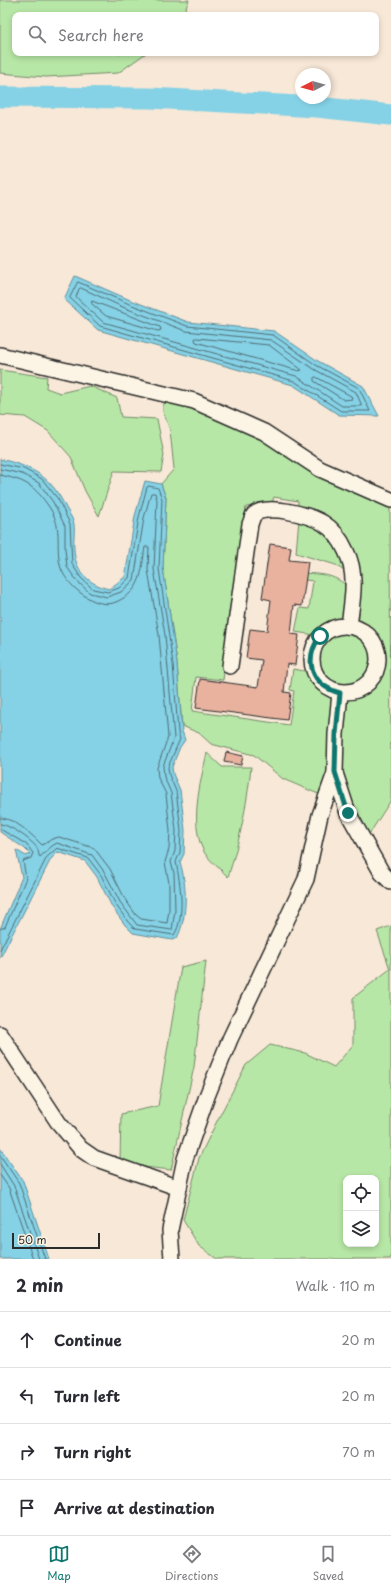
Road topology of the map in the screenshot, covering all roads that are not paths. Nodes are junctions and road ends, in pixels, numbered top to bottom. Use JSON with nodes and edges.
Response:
{"nodes":[{"id":1,"x":0,"y":354,"type":"edge"},
{"id":2,"x":391,"y":500,"type":"edge"},
{"id":3,"x":349,"y":626,"type":"junction"},
{"id":4,"x":230,"y":666,"type":"dead end"},
{"id":5,"x":340,"y":693,"type":"junction"},
{"id":6,"x":335,"y":772,"type":"junction"},
{"id":7,"x":391,"y":882,"type":"edge"},
{"id":8,"x":0,"y":1034,"type":"edge"},
{"id":9,"x":179,"y":1188,"type":"junction"},
{"id":10,"x":172,"y":1259,"type":"edge"}],
"edges":[{"from":1,"to":2,"type":"lane"},
{"from":3,"to":4,"type":"lane"},
{"from":3,"to":5,"type":"lane"},
{"from":3,"to":5,"type":"lane"},
{"from":5,"to":6,"type":"lane"},
{"from":6,"to":7,"type":"lane"},
{"from":6,"to":9,"type":"lane"},
{"from":8,"to":9,"type":"lane"},
{"from":9,"to":10,"type":"lane"}]}
